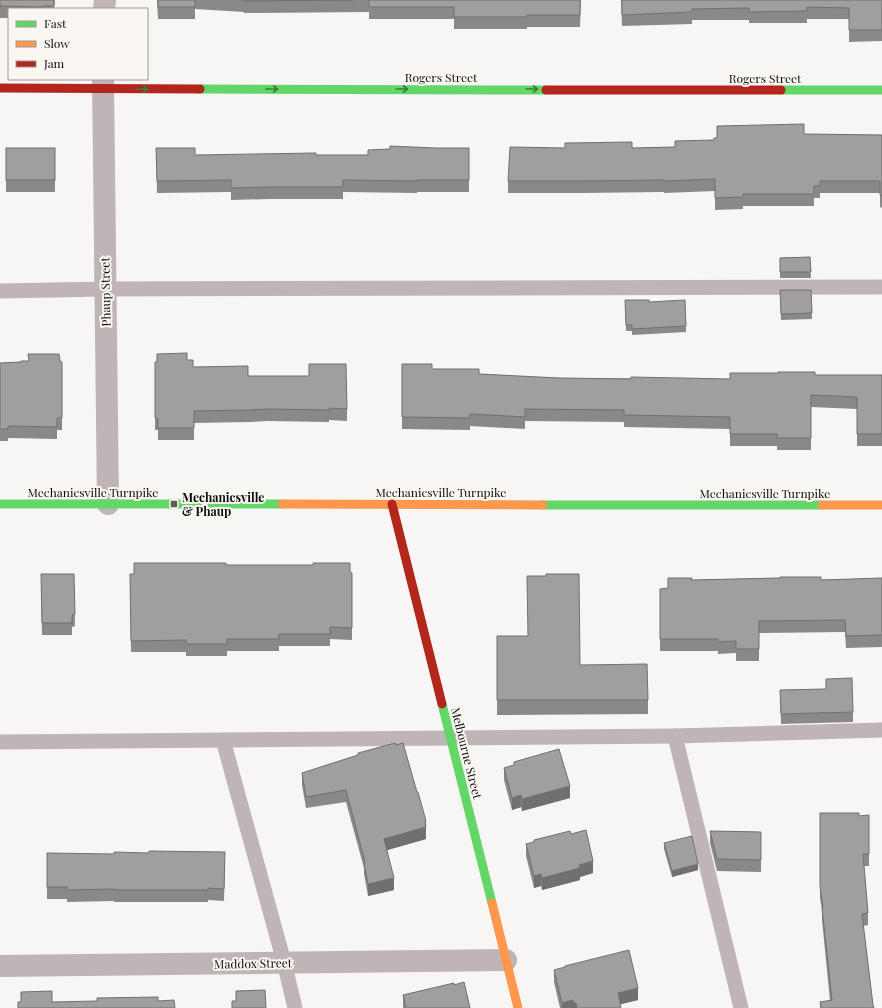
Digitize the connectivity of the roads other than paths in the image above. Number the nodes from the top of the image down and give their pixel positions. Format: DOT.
graph roads {
  1 [pos="103,84"];
  2 [pos="0,88"];
  3 [pos="882,90"];
  4 [pos="882,287"];
  5 [pos="105,289"];
  6 [pos="0,291"];
  7 [pos="0,504"];
  8 [pos="108,504"];
  9 [pos="392,504"];
  10 [pos="882,505"];
  11 [pos="882,730"];
  12 [pos="674,736"];
  13 [pos="450,738"];
  14 [pos="223,740"];
  15 [pos="0,742"];
  16 [pos="506,960"];
  17 [pos="284,962"];
  18 [pos="0,966"];
  19 [pos="295,1008"];
  20 [pos="518,1008"];
  21 [pos="740,1008"];
  1 -- 2 [label="street, Rogers Street"];
  1 -- 3 [label="street, Rogers Street, one-way"];
  1 -- 5 [label="street, Phaup Street"];
  4 -- 5 [label="lane"];
  5 -- 6 [label="lane"];
  5 -- 8 [label="street, Phaup Street"];
  7 -- 8 [label="street, Mechanicsville Turnpike"];
  8 -- 9 [label="street, Mechanicsville Turnpike"];
  9 -- 10 [label="street, Mechanicsville Turnpike"];
  9 -- 13 [label="street, Melbourne Street"];
  11 -- 12 [label="lane"];
  12 -- 13 [label="lane"];
  12 -- 21 [label="lane"];
  13 -- 14 [label="lane"];
  13 -- 16 [label="street, Melbourne Street"];
  14 -- 15 [label="lane"];
  14 -- 17 [label="lane"];
  16 -- 17 [label="street, Maddox Street"];
  16 -- 20 [label="street, Melbourne Street"];
  17 -- 18 [label="street, Maddox Street"];
  17 -- 19 [label="lane"];
}
